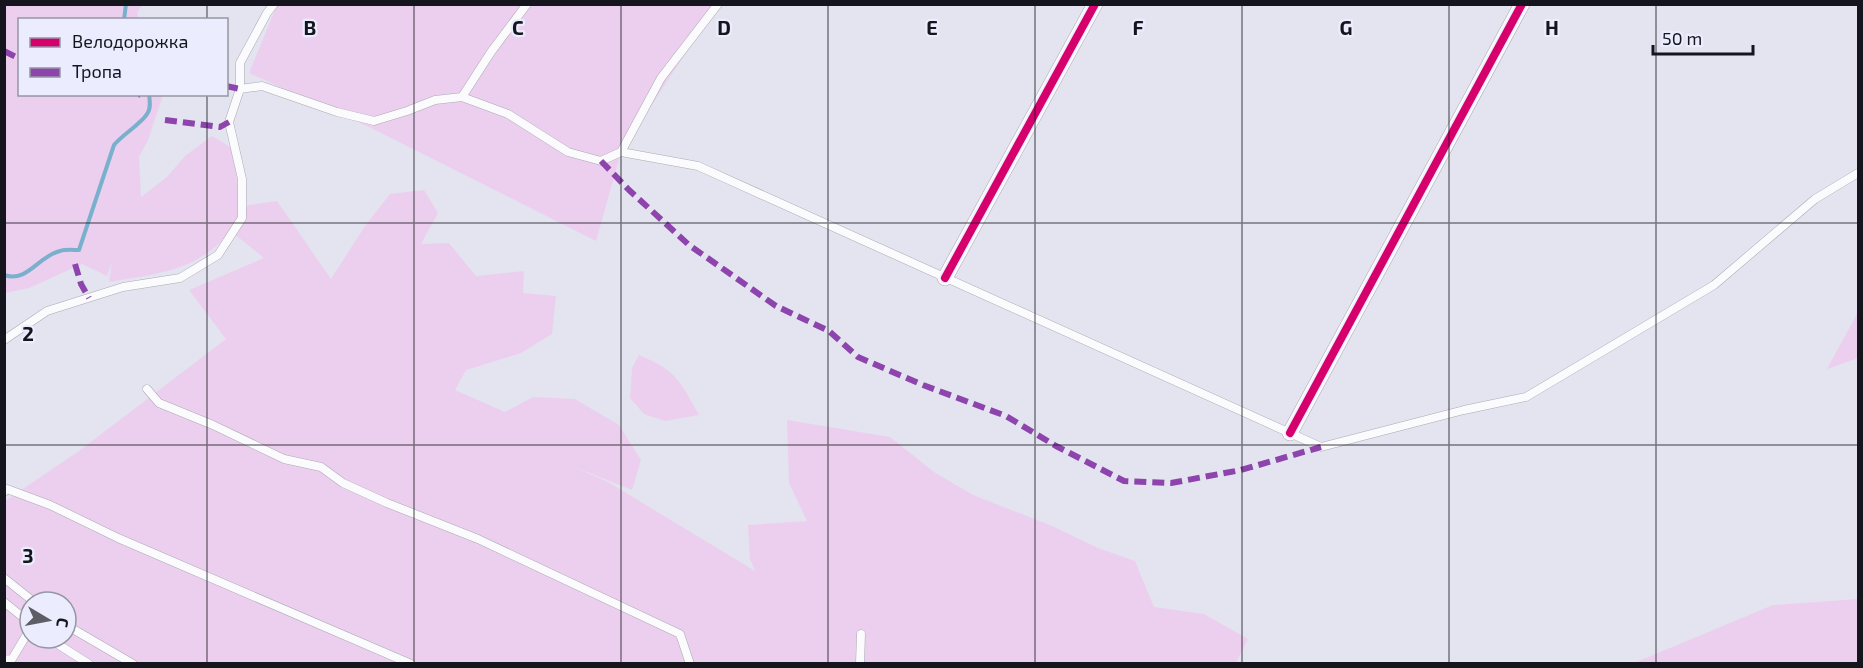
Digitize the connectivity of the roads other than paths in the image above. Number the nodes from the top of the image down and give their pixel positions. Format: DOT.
graph roads {
  1 [pos="274,4"];
  2 [pos="527,4"];
  3 [pos="718,4"];
  4 [pos="1095,4"];
  5 [pos="1522,4"];
  6 [pos="240,89"];
  7 [pos="462,97"];
  8 [pos="621,152"];
  9 [pos="1858,173"];
  10 [pos="945,278"];
  11 [pos="4,340"];
  12 [pos="147,389"];
  13 [pos="1290,433"];
  14 [pos="4,492"];
  15 [pos="4,579"];
  16 [pos="18,590"];
  17 [pos="4,602"];
  18 [pos="18,613"];
  19 [pos="78,631"];
  20 [pos="861,634"];
  21 [pos="18,649"];
  22 [pos="68,650"];
  23 [pos="4,661"];
  24 [pos="89,663"];
  25 [pos="133,663"];
  26 [pos="411,663"];
  27 [pos="690,663"];
  28 [pos="860,663"];
  1 -- 6 [label="lane"];
  2 -- 7 [label="lane"];
  3 -- 8 [label="lane"];
  4 -- 10 [label="street"];
  5 -- 13 [label="street"];
  6 -- 7 [label="lane"];
  6 -- 11 [label="lane"];
  7 -- 8 [label="lane"];
  8 -- 10 [label="lane"];
  9 -- 13 [label="lane"];
  10 -- 13 [label="lane"];
  12 -- 27 [label="lane"];
  14 -- 26 [label="lane"];
  15 -- 16 [label="lane"];
  17 -- 18 [label="lane"];
  19 -- 25 [label="lane"];
  20 -- 28 [label="lane"];
  21 -- 23 [label="lane"];
  22 -- 24 [label="lane"];
}
